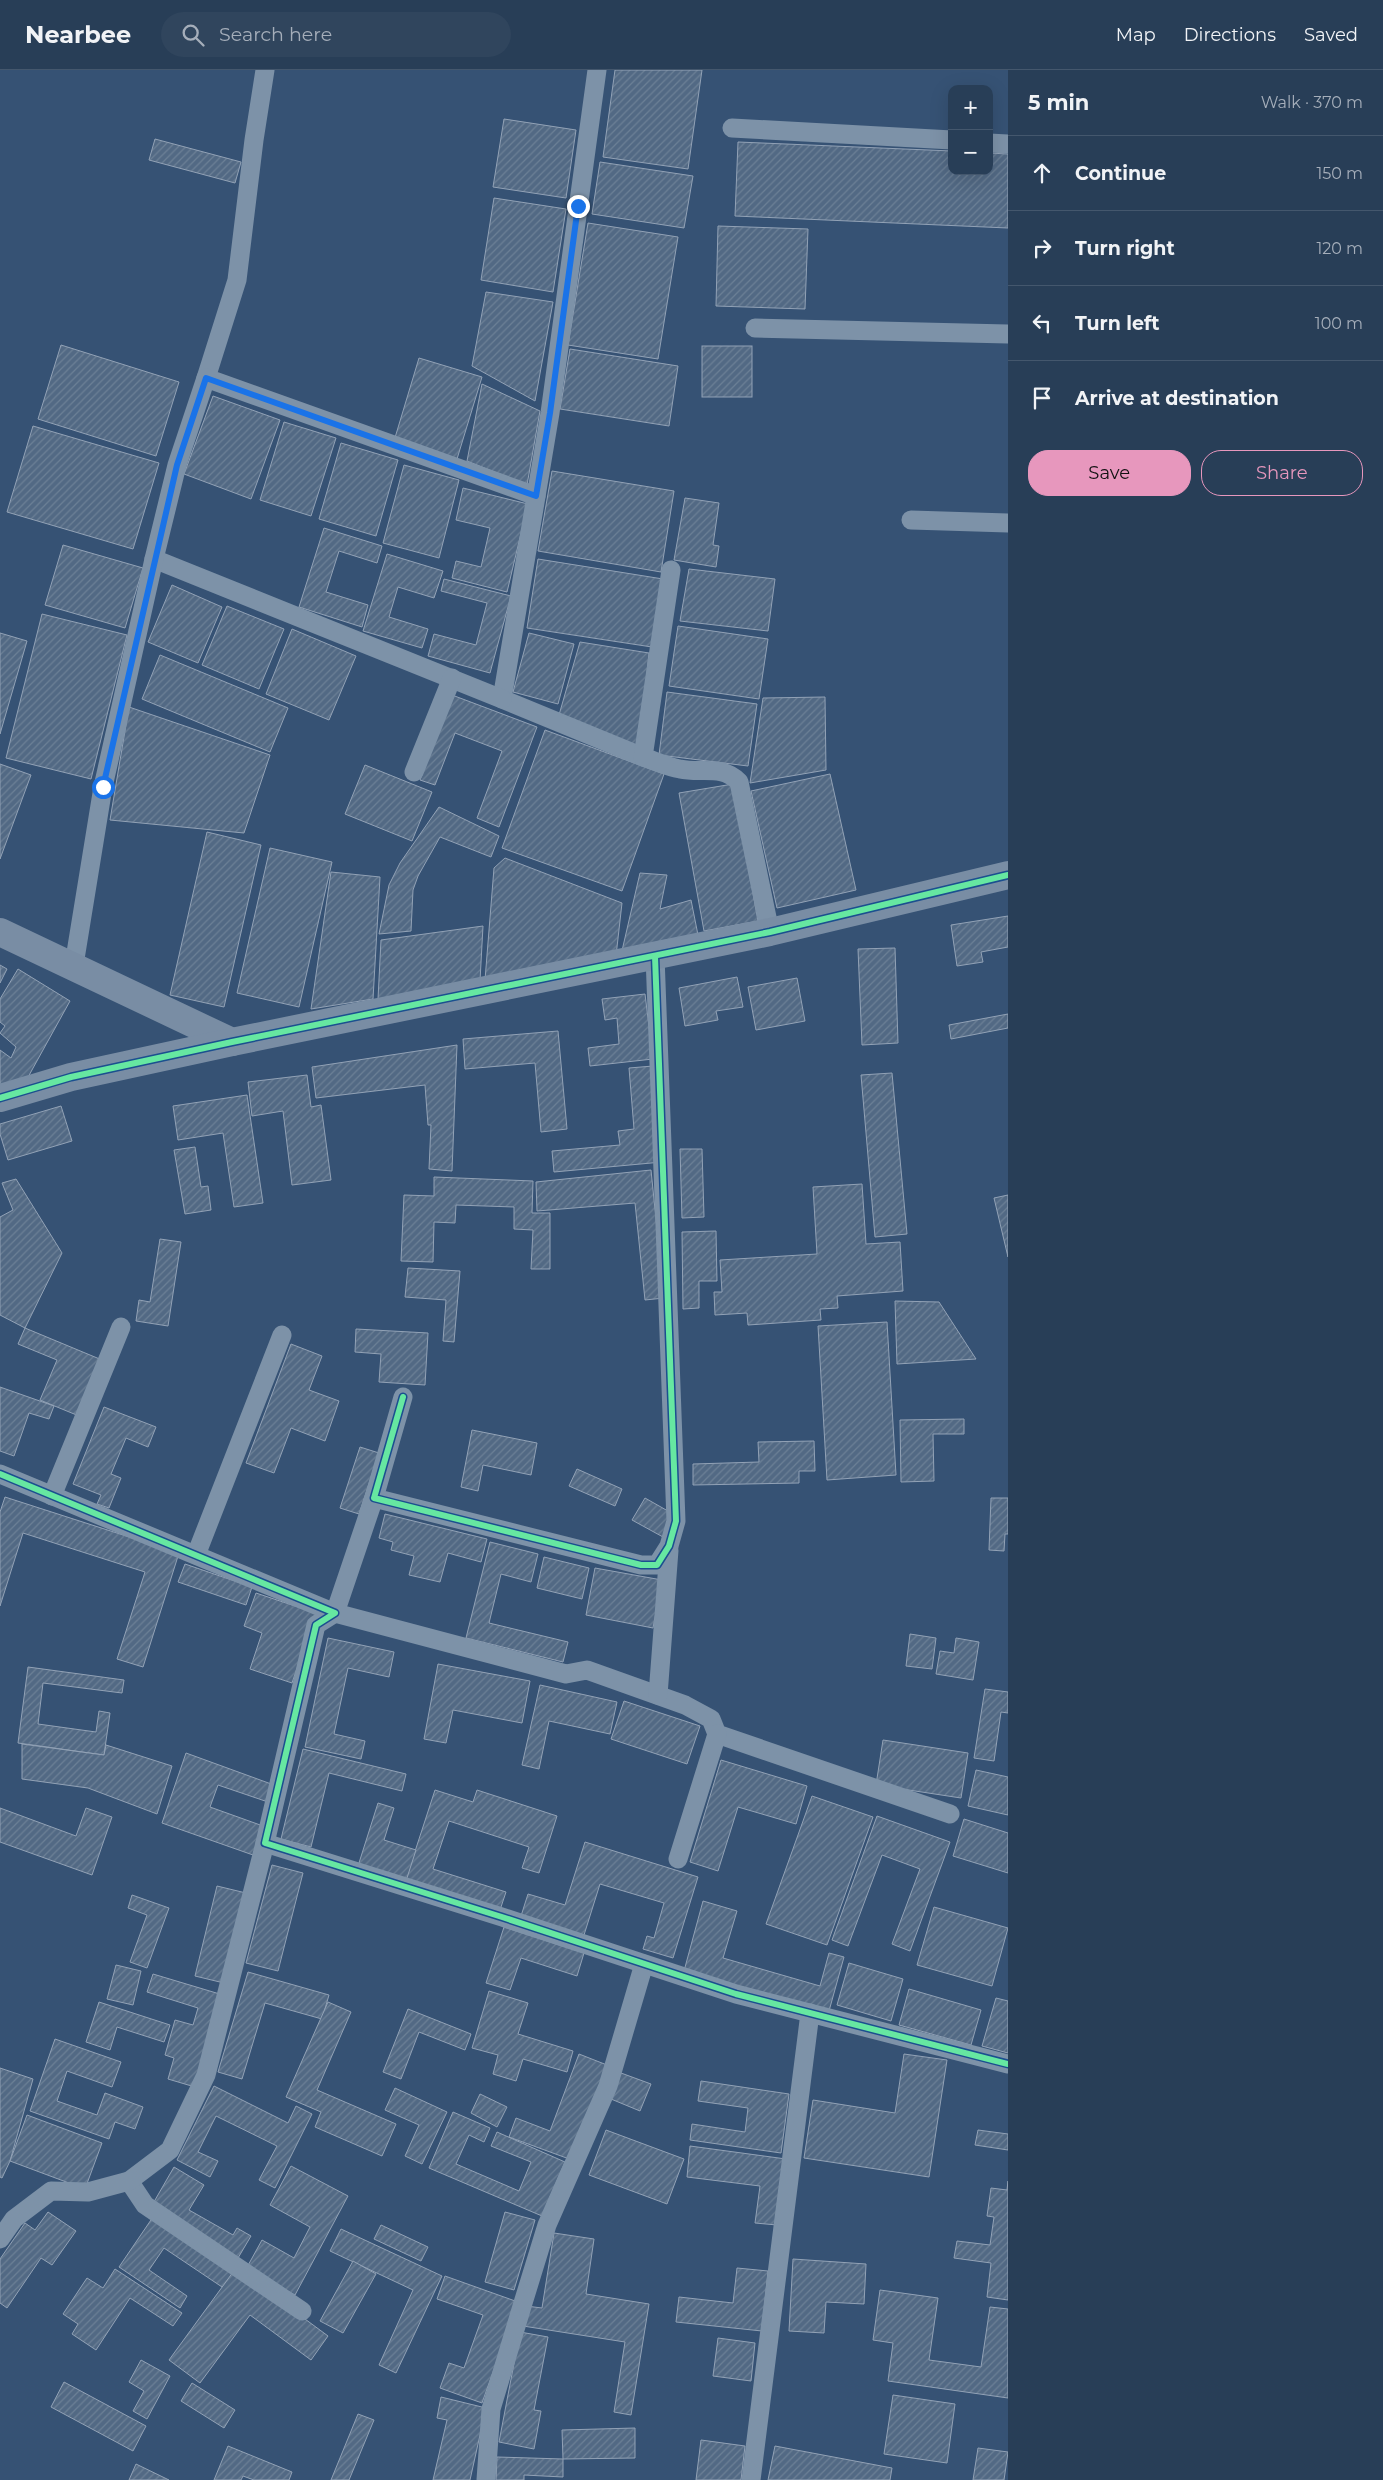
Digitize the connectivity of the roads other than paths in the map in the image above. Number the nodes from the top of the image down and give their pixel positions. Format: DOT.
graph roads {
  1 [pos="265,70"];
  2 [pos="598,70"];
  3 [pos="732,128"];
  4 [pos="948,140"];
  5 [pos="993,142"];
  6 [pos="1008,144"];
  7 [pos="755,328"];
  8 [pos="1008,334"];
  9 [pos="206,378"];
  10 [pos="536,496"];
  11 [pos="911,520"];
  12 [pos="1008,523"];
  13 [pos="154,559"];
  14 [pos="671,570"];
  15 [pos="452,678"];
  16 [pos="502,698"];
  17 [pos="643,757"];
  18 [pos="414,772"];
  19 [pos="1008,875"];
  20 [pos="0,932"];
  21 [pos="770,932"];
  22 [pos="655,956"];
  23 [pos="74,965"];
  24 [pos="232,1042"];
  25 [pos="0,1098"];
  26 [pos="121,1327"];
  27 [pos="282,1335"];
  28 [pos="403,1397"];
  29 [pos="0,1474"];
  30 [pos="52,1496"];
  31 [pos="374,1498"];
  32 [pos="669,1546"];
  33 [pos="196,1555"];
  34 [pos="335,1614"];
  35 [pos="658,1695"];
  36 [pos="717,1734"];
  37 [pos="950,1814"];
  38 [pos="265,1843"];
  39 [pos="678,1859"];
  40 [pos="644,1964"];
  41 [pos="810,2013"];
  42 [pos="1008,2064"];
  43 [pos="129,2180"];
  44 [pos="0,2239"];
  45 [pos="302,2311"];
  46 [pos="486,2480"];
  47 [pos="752,2480"];
  1 -- 9 [label="street"];
  2 -- 10 [label="street"];
  3 -- 4 [label="street"];
  5 -- 6 [label="street"];
  7 -- 8 [label="street"];
  9 -- 10 [label="street"];
  9 -- 13 [label="street"];
  10 -- 16 [label="street"];
  11 -- 12 [label="street"];
  13 -- 15 [label="street"];
  13 -- 23 [label="street"];
  14 -- 17 [label="street"];
  15 -- 16 [label="street"];
  15 -- 18 [label="street"];
  16 -- 17 [label="street"];
  17 -- 21 [label="street"];
  19 -- 21 [label="street"];
  20 -- 23 [label="street"];
  21 -- 22 [label="street"];
  22 -- 24 [label="street"];
  22 -- 32 [label="street"];
  23 -- 24 [label="street"];
  24 -- 25 [label="street"];
  26 -- 30 [label="street"];
  27 -- 33 [label="street"];
  28 -- 31 [label="street"];
  29 -- 30 [label="street"];
  30 -- 33 [label="street"];
  31 -- 32 [label="street"];
  31 -- 34 [label="street"];
  32 -- 35 [label="street"];
  33 -- 34 [label="street"];
  34 -- 35 [label="street"];
  34 -- 38 [label="street"];
  35 -- 36 [label="street"];
  36 -- 37 [label="street"];
  36 -- 39 [label="street"];
  38 -- 40 [label="street"];
  38 -- 43 [label="street"];
  40 -- 41 [label="street"];
  40 -- 46 [label="street"];
  41 -- 42 [label="street"];
  41 -- 47 [label="street"];
  43 -- 44 [label="street"];
  43 -- 45 [label="street"];
}
